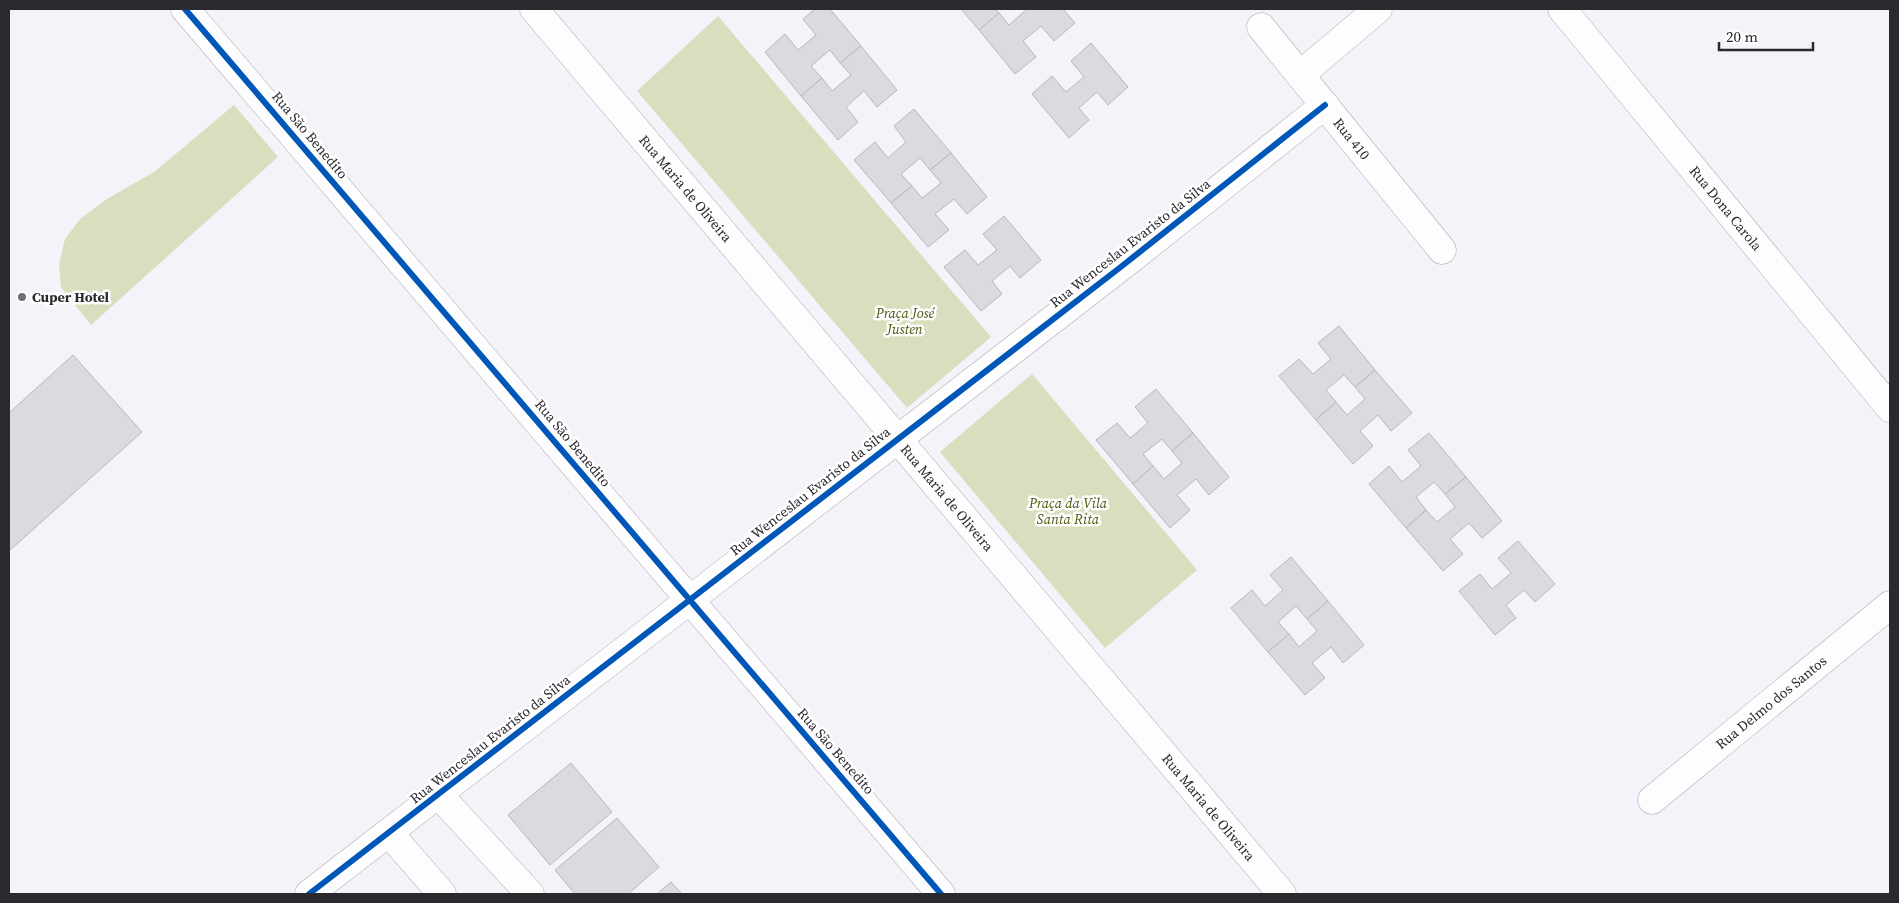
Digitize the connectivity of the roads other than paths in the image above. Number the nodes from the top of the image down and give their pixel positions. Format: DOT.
graph roads {
  1 [pos="185,9"];
  2 [pos="534,9"];
  3 [pos="1378,9"];
  4 [pos="1562,9"];
  5 [pos="1261,27"];
  6 [pos="1300,75"];
  7 [pos="1325,105"];
  8 [pos="1442,250"];
  9 [pos="1890,408"];
  10 [pos="898,439"];
  11 [pos="690,600"];
  12 [pos="1890,606"];
  13 [pos="438,794"];
  14 [pos="1652,800"];
  15 [pos="389,832"];
  16 [pos="309,894"];
  17 [pos="442,894"];
  18 [pos="530,894"];
  19 [pos="941,894"];
  20 [pos="1282,894"];
  1 -- 11 [label="street, Rua São Benedito"];
  2 -- 10 [label="street, Rua Maria de Oliveira"];
  3 -- 6 [label="street"];
  4 -- 9 [label="street, Rua Dona Carola"];
  5 -- 6 [label="street, Rua 410"];
  6 -- 7 [label="street, Rua 410"];
  7 -- 8 [label="street, Rua 410"];
  7 -- 10 [label="street, Rua Wenceslau Evaristo da Silva"];
  10 -- 11 [label="street, Rua Wenceslau Evaristo da Silva"];
  10 -- 20 [label="street, Rua Maria de Oliveira"];
  11 -- 13 [label="street, Rua Wenceslau Evaristo da Silva"];
  11 -- 19 [label="street, Rua São Benedito"];
  12 -- 14 [label="street, Rua Delmo dos Santos"];
  13 -- 15 [label="street, Rua Wenceslau Evaristo da Silva"];
  13 -- 18 [label="street"];
  15 -- 16 [label="street, Rua Wenceslau Evaristo da Silva"];
  15 -- 17 [label="street"];
}
